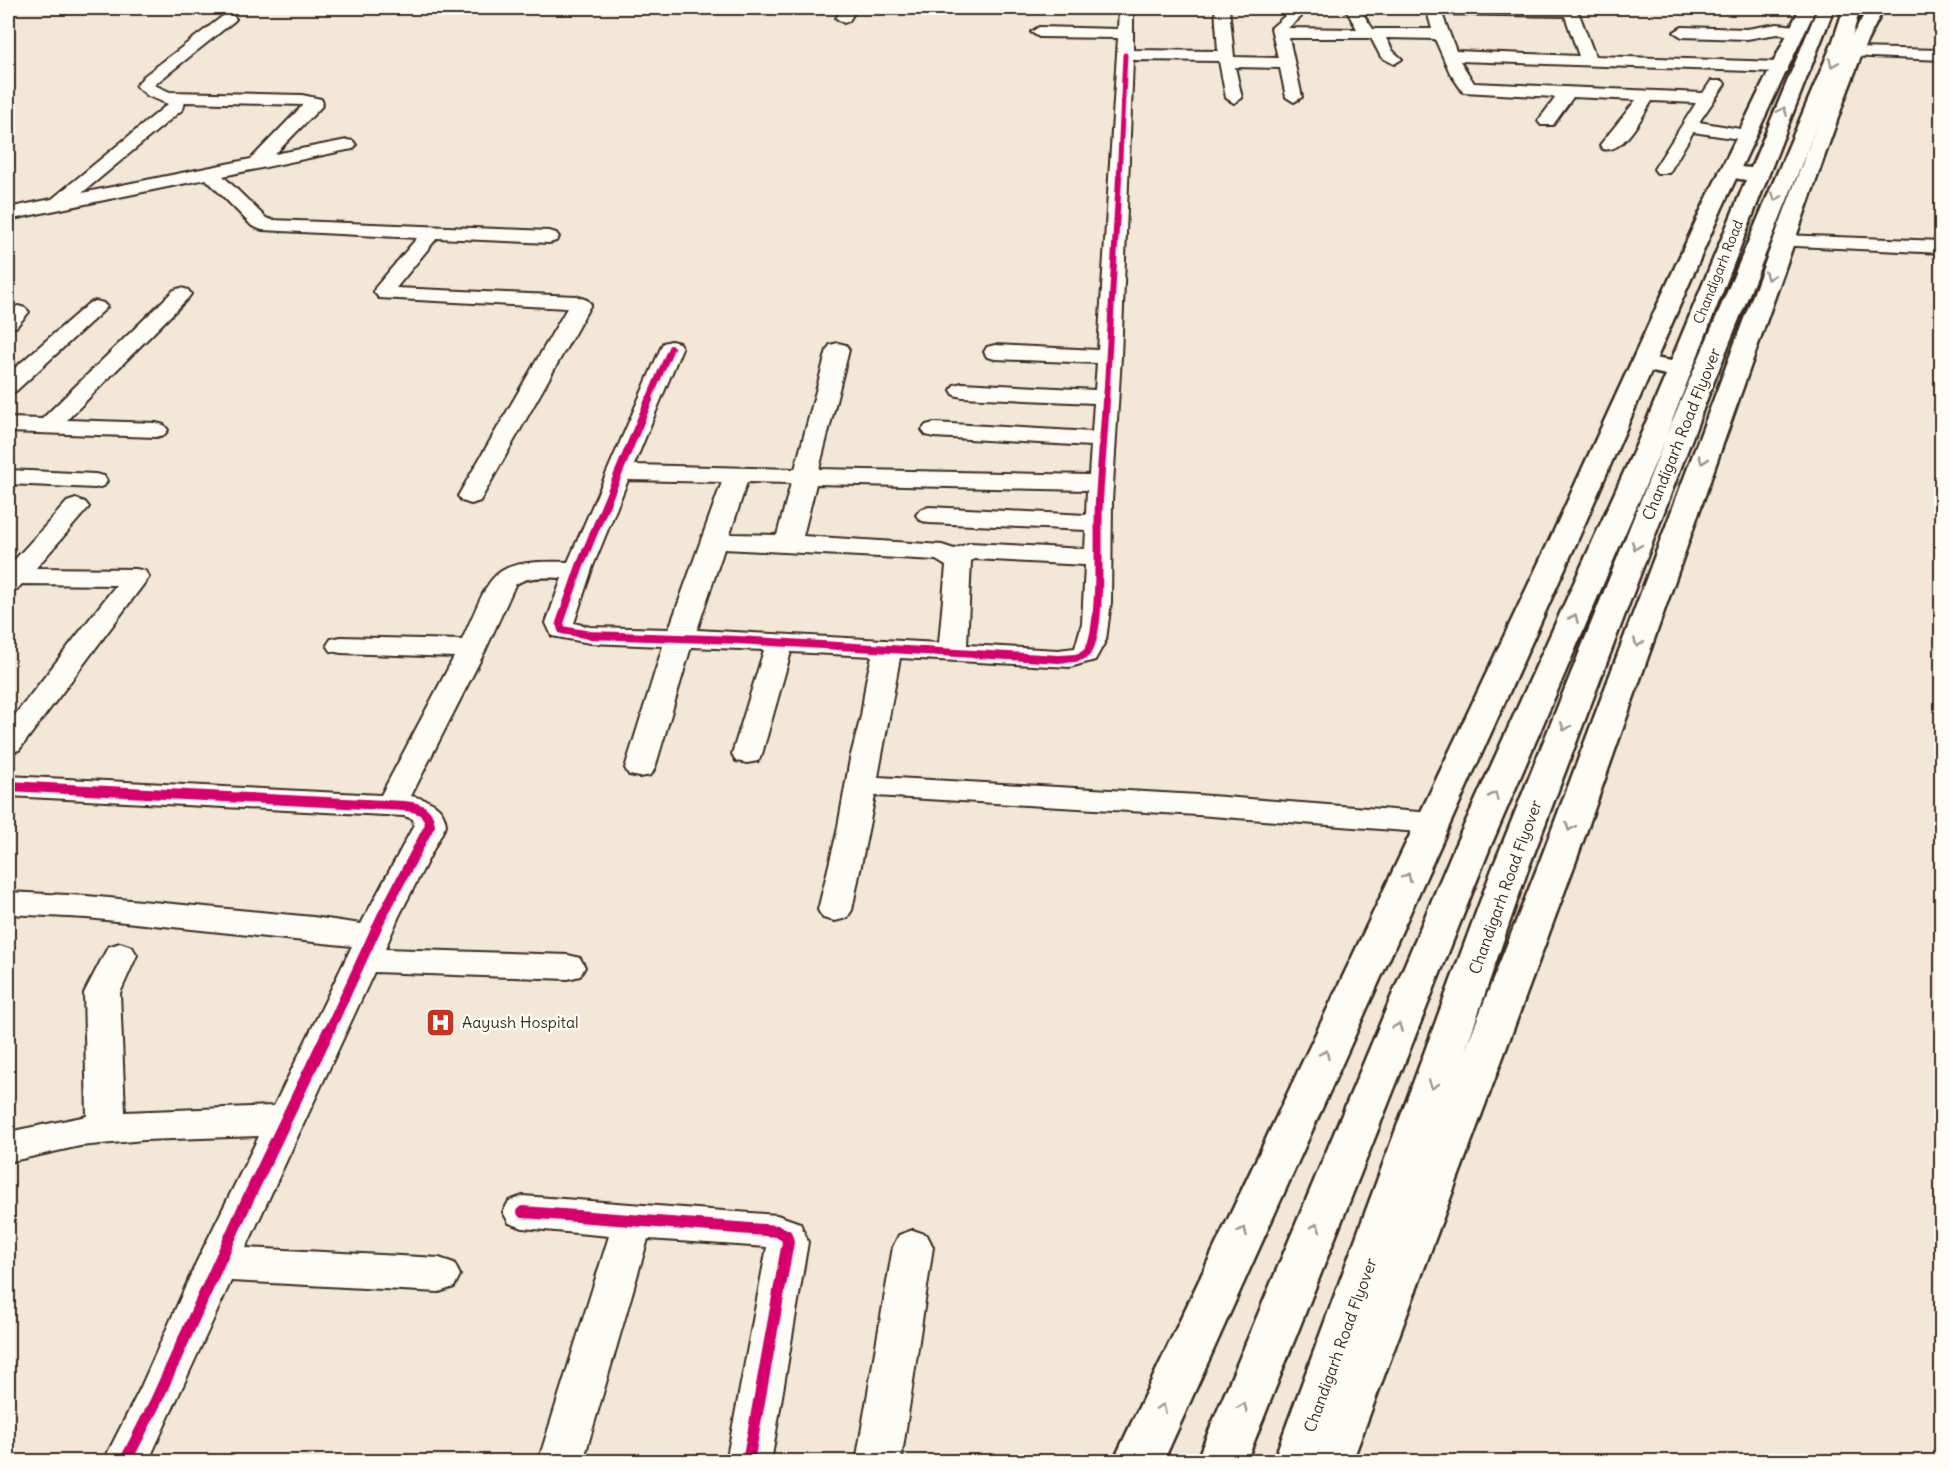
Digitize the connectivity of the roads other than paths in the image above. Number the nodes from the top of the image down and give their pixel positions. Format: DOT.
graph roads {
  1 [pos="1126,8"];
  2 [pos="1222,8"];
  3 [pos="1293,8"];
  4 [pos="1352,8"];
  5 [pos="1434,8"];
  6 [pos="1826,8"];
  7 [pos="1852,8"];
  8 [pos="1876,8"];
  9 [pos="1507,9"];
  10 [pos="1483,10"];
  11 [pos="228,20"];
  12 [pos="1802,20"];
  13 [pos="1489,25"];
  14 [pos="1039,32"];
  15 [pos="1682,32"];
  16 [pos="1069,33"];
  17 [pos="1280,33"];
  18 [pos="1127,34"];
  19 [pos="1372,34"];
  20 [pos="1439,34"];
  21 [pos="1495,40"];
  22 [pos="1666,44"];
  23 [pos="1069,50"];
  24 [pos="1853,52"];
  25 [pos="1125,55"];
  26 [pos="1941,55"];
  27 [pos="1451,56"];
  28 [pos="1501,57"];
  29 [pos="1226,59"];
  30 [pos="1394,59"];
  31 [pos="1588,59"];
  32 [pos="1679,62"];
  33 [pos="1287,63"];
  34 [pos="1730,64"];
  35 [pos="1779,67"];
  36 [pos="1503,91"];
  37 [pos="1567,94"];
  38 [pos="1647,96"];
  39 [pos="169,97"];
  40 [pos="1234,98"];
  41 [pos="1294,98"];
  42 [pos="1708,98"];
  43 [pos="1689,126"];
  44 [pos="1746,135"];
  45 [pos="1806,142"];
  46 [pos="347,145"];
  47 [pos="1609,145"];
  48 [pos="256,164"];
  49 [pos="1663,169"];
  50 [pos="1749,171"];
  51 [pos="210,173"];
  52 [pos="57,204"];
  53 [pos="8,214"];
  54 [pos="431,232"];
  55 [pos="549,237"];
  56 [pos="1782,241"];
  57 [pos="1941,247"];
  58 [pos="181,294"];
  59 [pos="96,307"];
  60 [pos="1733,326"];
  61 [pos="670,348"];
  62 [pos="838,350"];
  63 [pos="995,352"];
  64 [pos="1110,357"];
  65 [pos="1643,363"];
  66 [pos="1676,378"];
  67 [pos="8,386"];
  68 [pos="962,390"];
  69 [pos="1107,397"];
  70 [pos="8,425"];
  71 [pos="48,426"];
  72 [pos="156,430"];
  73 [pos="934,430"];
  74 [pos="1105,440"];
  75 [pos="619,472"];
  76 [pos="737,475"];
  77 [pos="8,477"];
  78 [pos="806,477"];
  79 [pos="95,481"];
  80 [pos="1101,483"];
  81 [pos="471,496"];
  82 [pos="76,507"];
  83 [pos="929,515"];
  84 [pos="1099,523"];
  85 [pos="715,542"];
  86 [pos="788,543"];
  87 [pos="1098,558"];
  88 [pos="953,560"];
  89 [pos="579,570"];
  90 [pos="11,579"];
  91 [pos="681,639"];
  92 [pos="780,642"];
  93 [pos="341,645"];
  94 [pos="472,649"];
  95 [pos="888,650"];
  96 [pos="952,652"];
  97 [pos="8,744"];
  98 [pos="747,754"];
  99 [pos="640,768"];
  100 [pos="862,785"];
  101 [pos="8,786"];
  102 [pos="391,804"];
  103 [pos="1432,823"];
  104 [pos="8,903"];
  105 [pos="835,910"];
  106 [pos="369,949"];
  107 [pos="120,955"];
  108 [pos="568,967"];
  109 [pos="288,1120"];
  110 [pos="107,1129"];
  111 [pos="8,1147"];
  112 [pos="523,1212"];
  113 [pos="633,1222"];
  114 [pos="913,1247"];
  115 [pos="218,1263"];
  116 [pos="439,1275"];
  117 [pos="125,1461"];
  118 [pos="560,1461"];
  119 [pos="748,1461"];
  120 [pos="878,1461"];
  121 [pos="1138,1461"];
  122 [pos="1221,1461"];
  123 [pos="1299,1461"];
  124 [pos="1327,1461"];
  1 -- 18 [label="street"];
  2 -- 29 [label="street"];
  3 -- 17 [label="street"];
  4 -- 19 [label="street"];
  5 -- 10 [label="street"];
  5 -- 20 [label="street"];
  50 -- 6 [label="main road, one-way"];
  7 -- 45 [label="main road, one-way"];
  8 -- 24 [label="main road"];
  9 -- 10 [label="street"];
  9 -- 31 [label="street"];
  10 -- 13 [label="street"];
  11 -- 39 [label="street"];
  12 -- 15 [label="street"];
  12 -- 35 [label="main road"];
  14 -- 16 [label="street"];
  16 -- 18 [label="street"];
  16 -- 23 [label="street"];
  17 -- 19 [label="street"];
  17 -- 33 [label="street"];
  18 -- 25 [label="street"];
  19 -- 20 [label="street"];
  19 -- 30 [label="street"];
  20 -- 27 [label="street"];
  21 -- 28 [label="street"];
  22 -- 32 [label="street"];
  24 -- 26 [label="street"];
  24 -- 45 [label="main road"];
  25 -- 29 [label="street"];
  25 -- 64 [label="street"];
  27 -- 28 [label="street"];
  27 -- 36 [label="street"];
  28 -- 31 [label="street"];
  29 -- 33 [label="street"];
  29 -- 40 [label="street"];
  31 -- 32 [label="street"];
  32 -- 34 [label="street"];
  33 -- 41 [label="street"];
  34 -- 35 [label="street"];
  34 -- 42 [label="street"];
  35 -- 44 [label="main road"];
  36 -- 37 [label="street"];
  36 -- 37 [label="street"];
  37 -- 38 [label="street"];
  38 -- 42 [label="street"];
  38 -- 47 [label="street"];
  39 -- 48 [label="street"];
  39 -- 52 [label="street"];
  42 -- 43 [label="street"];
  43 -- 44 [label="street"];
  43 -- 49 [label="street"];
  44 -- 50 [label="main road"];
  45 -- 56 [label="main road"];
  45 -- 60 [label="main road, one-way"];
  46 -- 48 [label="street"];
  48 -- 51 [label="street"];
  50 -- 65 [label="main road"];
  50 -- 66 [label="main road, Chandigarh Road"];
  51 -- 52 [label="street"];
  51 -- 54 [label="street"];
  52 -- 53 [label="street"];
  54 -- 55 [label="street"];
  54 -- 81 [label="street"];
  56 -- 57 [label="street"];
  56 -- 60 [label="main road, one-way"];
  58 -- 71 [label="street"];
  59 -- 67 [label="street"];
  60 -- 123 [label="main road, Chandigarh Road Flyover, one-way"];
  60 -- 124 [label="main road, one-way"];
  61 -- 75 [label="street"];
  62 -- 78 [label="street"];
  63 -- 64 [label="street"];
  64 -- 69 [label="street"];
  65 -- 66 [label="main road"];
  65 -- 103 [label="main road"];
  122 -- 66 [label="main road, Chandigarh Road Flyover, one-way"];
  68 -- 69 [label="street"];
  69 -- 74 [label="street"];
  70 -- 71 [label="street"];
  71 -- 72 [label="street"];
  73 -- 74 [label="street"];
  74 -- 80 [label="street"];
  75 -- 76 [label="street"];
  75 -- 89 [label="street"];
  76 -- 78 [label="street"];
  76 -- 85 [label="street"];
  77 -- 79 [label="street"];
  78 -- 80 [label="street"];
  78 -- 86 [label="street"];
  80 -- 84 [label="street"];
  82 -- 90 [label="street"];
  83 -- 84 [label="street"];
  84 -- 87 [label="street"];
  85 -- 86 [label="street"];
  85 -- 91 [label="street"];
  86 -- 88 [label="street"];
  87 -- 88 [label="street"];
  87 -- 96 [label="street"];
  88 -- 96 [label="street"];
  89 -- 91 [label="street"];
  89 -- 94 [label="street"];
  90 -- 97 [label="street"];
  91 -- 92 [label="street"];
  91 -- 99 [label="street"];
  92 -- 95 [label="street"];
  92 -- 98 [label="street"];
  93 -- 94 [label="street"];
  94 -- 102 [label="street"];
  95 -- 96 [label="street"];
  95 -- 100 [label="street"];
  100 -- 103 [label="street"];
  100 -- 105 [label="street"];
  101 -- 102 [label="street"];
  102 -- 106 [label="street"];
  121 -- 103 [label="main road, one-way"];
  104 -- 106 [label="street"];
  106 -- 108 [label="street"];
  106 -- 109 [label="street"];
  107 -- 110 [label="street"];
  109 -- 110 [label="street"];
  109 -- 115 [label="street"];
  110 -- 111 [label="street"];
  112 -- 113 [label="street"];
  113 -- 118 [label="street"];
  113 -- 119 [label="street"];
  114 -- 120 [label="street"];
  115 -- 116 [label="street"];
  115 -- 117 [label="street"];
}
